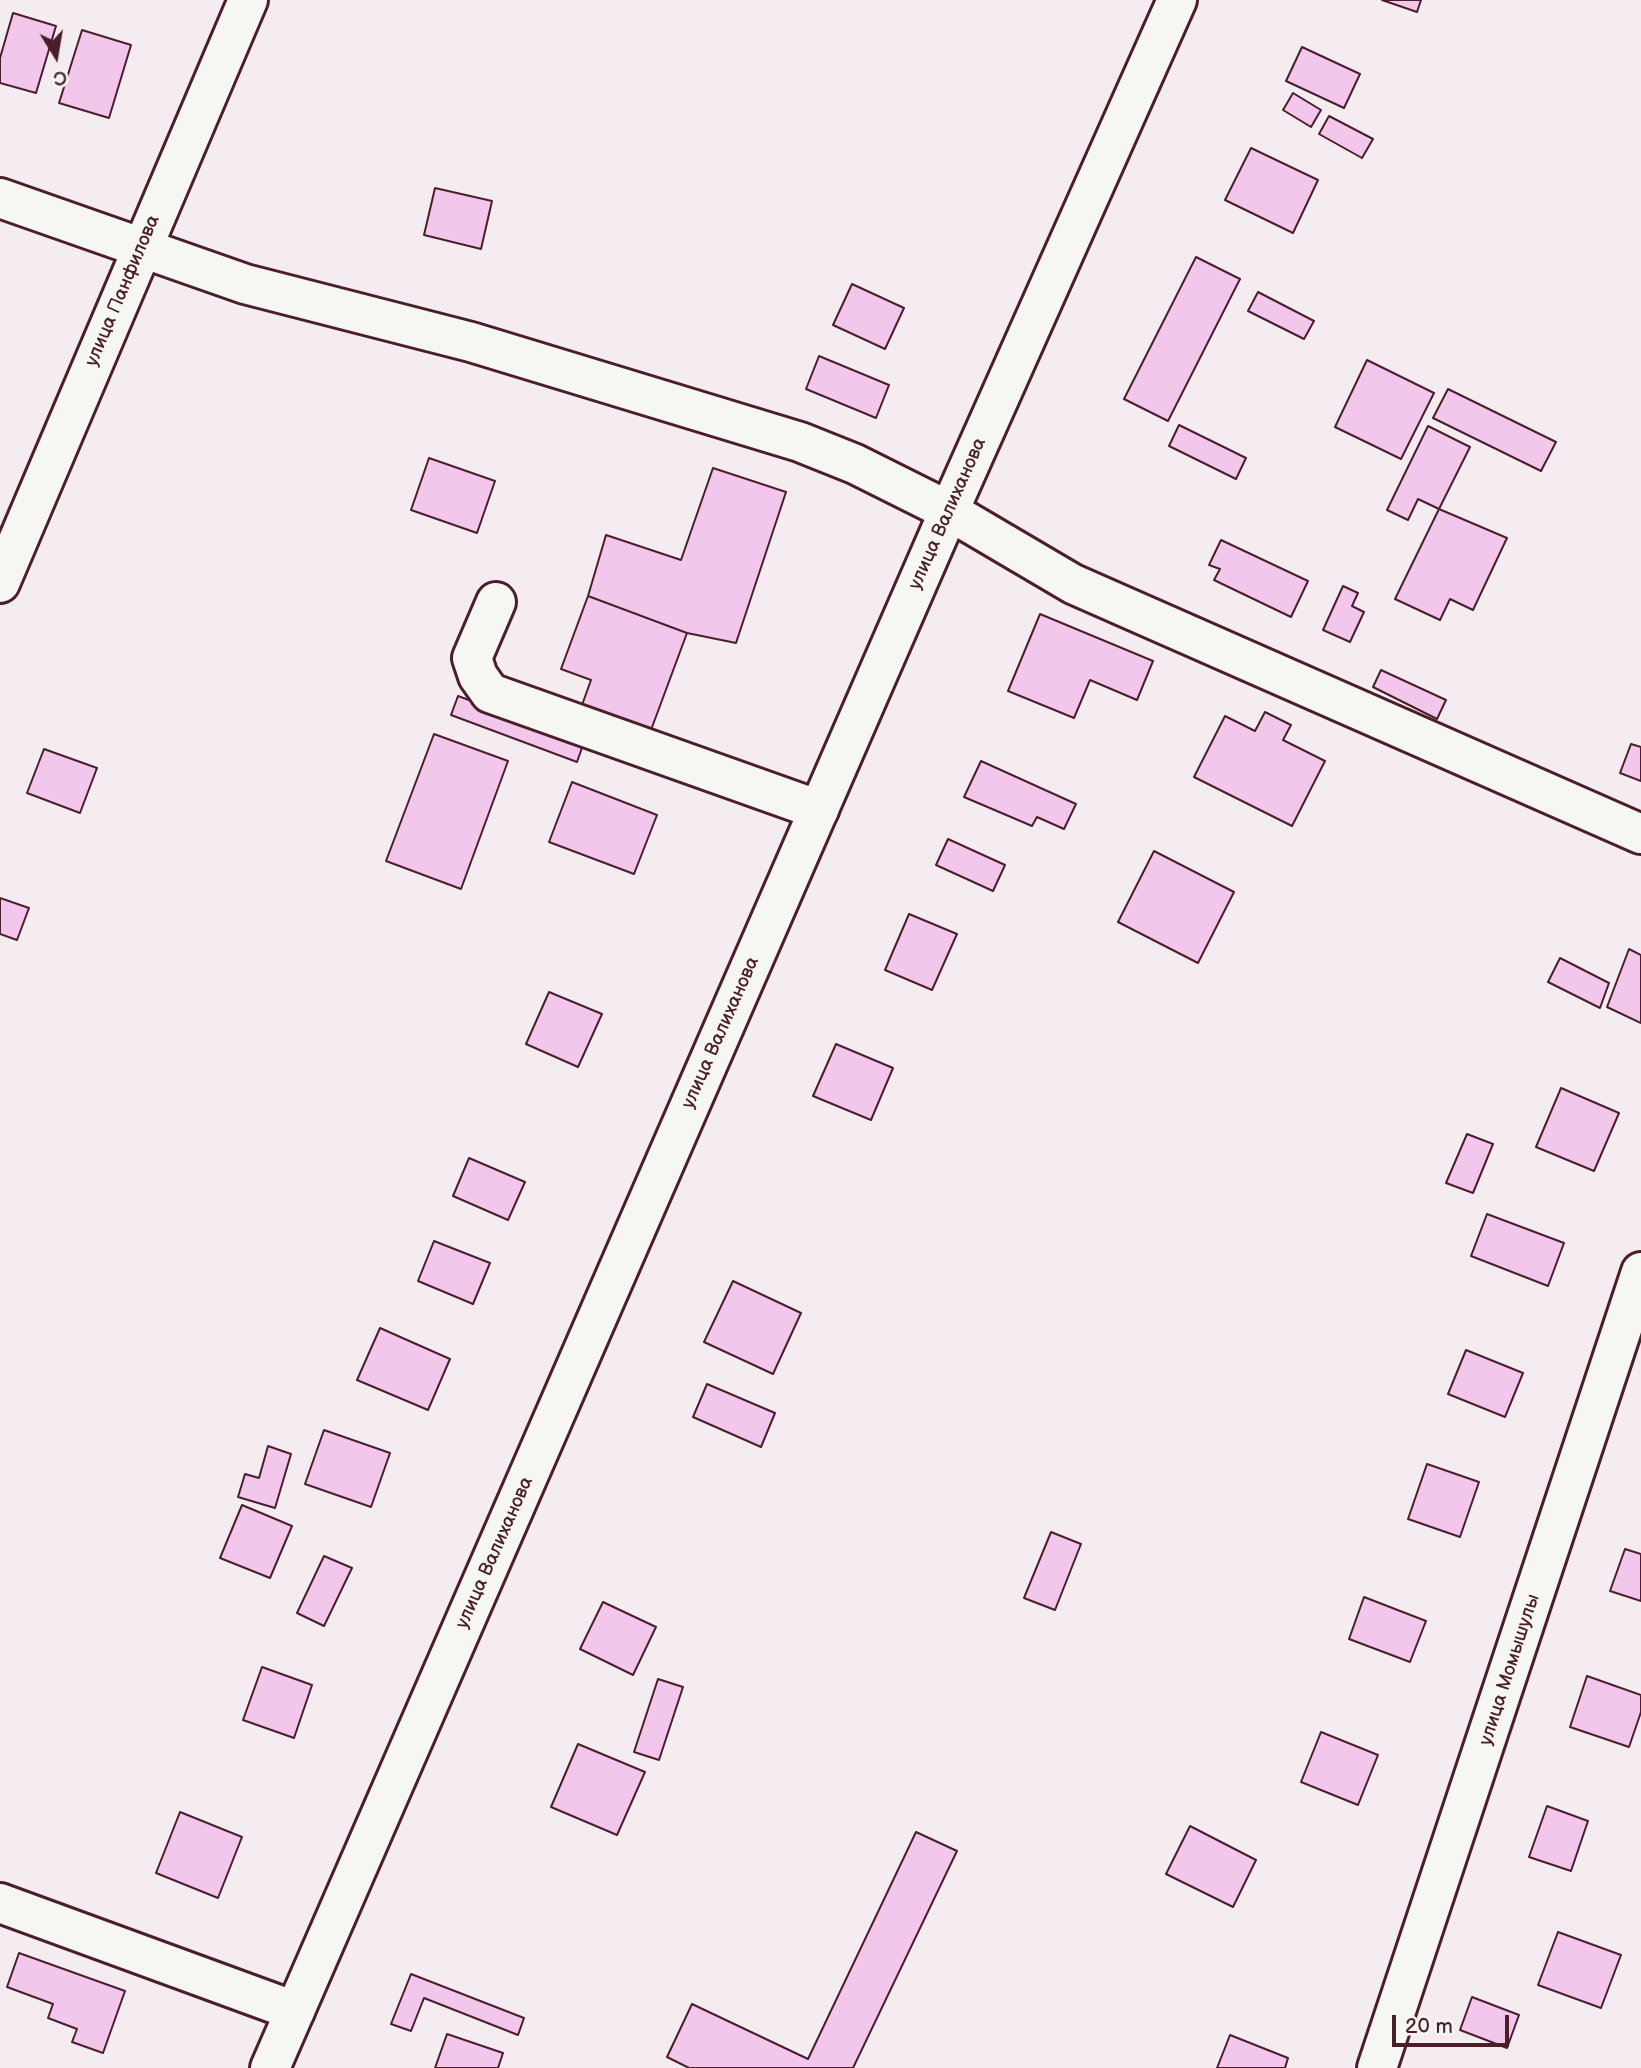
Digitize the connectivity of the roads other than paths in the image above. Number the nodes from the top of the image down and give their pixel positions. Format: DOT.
graph roads {
  1 [pos="248,0"];
  2 [pos="1177,0"];
  3 [pos="0,198"];
  4 [pos="141,247"];
  5 [pos="949,511"];
  6 [pos="0,583"];
  7 [pos="496,602"];
  8 [pos="818,810"];
  9 [pos="1641,834"];
  10 [pos="1641,1272"];
  11 [pos="0,1903"];
  12 [pos="295,2011"];
  13 [pos="270,2068"];
  14 [pos="1377,2068"];
  1 -- 4 [label="street, улица Панфилова"];
  2 -- 5 [label="street, улица Валиханова"];
  3 -- 4 [label="street"];
  4 -- 5 [label="street"];
  4 -- 6 [label="street, улица Панфилова"];
  5 -- 8 [label="street, улица Валиханова"];
  5 -- 9 [label="street"];
  7 -- 8 [label="street"];
  8 -- 12 [label="street, улица Валиханова"];
  10 -- 14 [label="street, улица Момышулы"];
  11 -- 12 [label="street"];
  12 -- 13 [label="street, улица Валиханова"];
}
